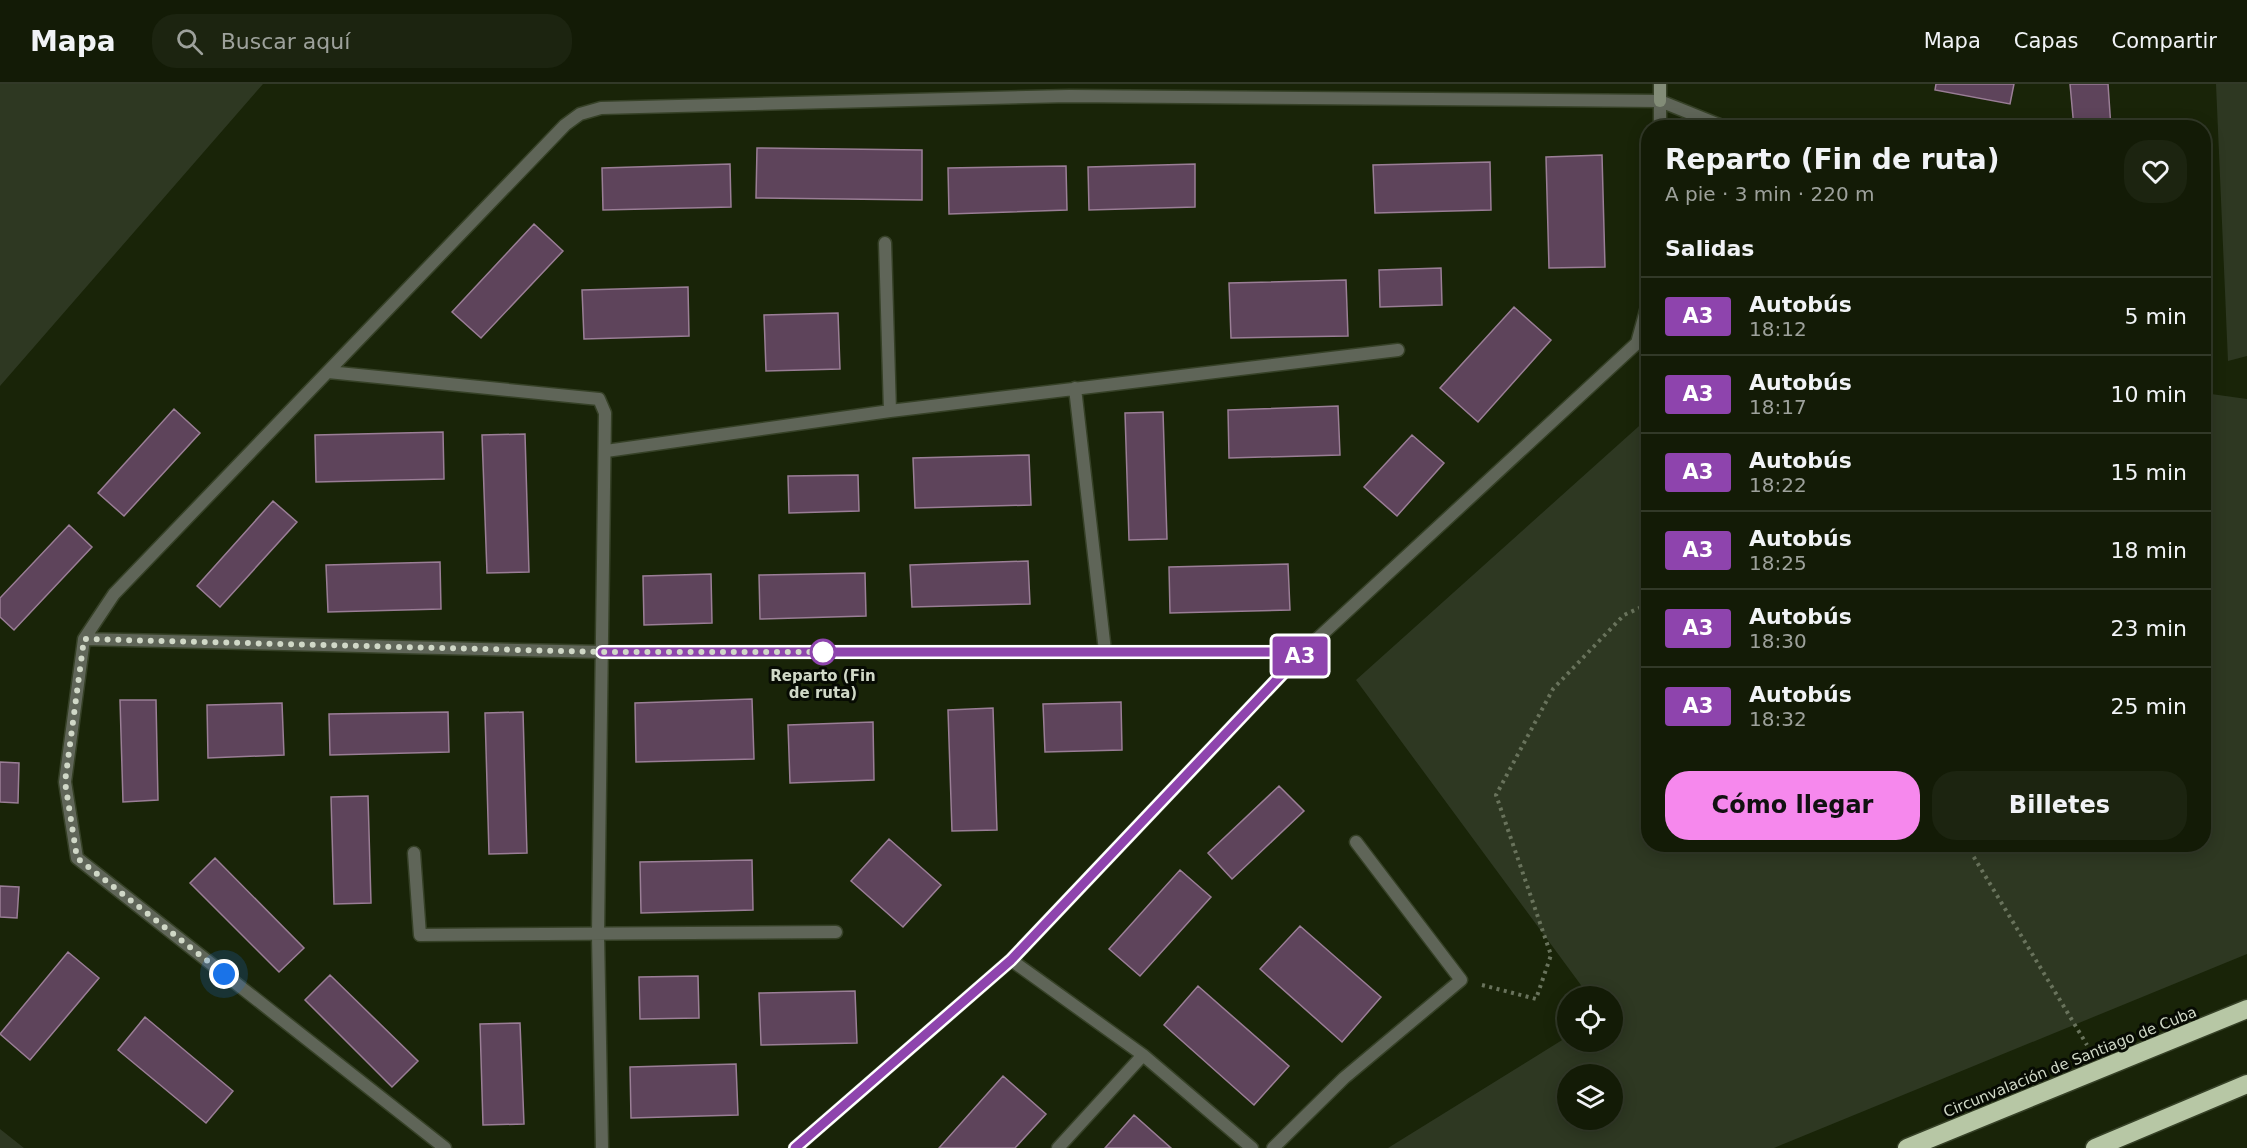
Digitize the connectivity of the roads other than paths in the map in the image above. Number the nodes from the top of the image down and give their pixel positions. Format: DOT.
graph roads {
  1 [pos="1660,84"];
  2 [pos="1660,101"];
  3 [pos="1660,120"];
  4 [pos="1707,120"];
  5 [pos="885,243"];
  6 [pos="1641,328"];
  7 [pos="1398,350"];
  8 [pos="328,372"];
  9 [pos="1075,388"];
  10 [pos="890,411"];
  11 [pos="606,451"];
  12 [pos="84,639"];
  13 [pos="1105,651"];
  14 [pos="602,652"];
  15 [pos="1303,652"];
  16 [pos="1356,843"];
  17 [pos="414,853"];
  18 [pos="836,932"];
  19 [pos="598,935"];
  20 [pos="1011,960"];
  21 [pos="2247,1009"];
  22 [pos="1143,1055"];
  23 [pos="2247,1084"];
  24 [pos="445,1148"];
  25 [pos="602,1148"];
  26 [pos="795,1148"];
  27 [pos="1058,1148"];
  28 [pos="1252,1148"];
  29 [pos="1273,1148"];
  30 [pos="1907,1148"];
  31 [pos="2095,1148"];
  1 -- 2 [label="street"];
  2 -- 3 [label="street"];
  2 -- 4 [label="street"];
  2 -- 8 [label="street"];
  5 -- 10 [label="street"];
  6 -- 15 [label="street"];
  7 -- 9 [label="street"];
  8 -- 11 [label="street"];
  8 -- 12 [label="street"];
  9 -- 10 [label="street"];
  9 -- 13 [label="street"];
  10 -- 11 [label="street"];
  11 -- 14 [label="street"];
  12 -- 14 [label="street"];
  12 -- 24 [label="street"];
  13 -- 14 [label="street"];
  13 -- 15 [label="street"];
  14 -- 19 [label="street"];
  15 -- 20 [label="street"];
  16 -- 29 [label="street"];
  17 -- 19 [label="street"];
  18 -- 19 [label="street"];
  19 -- 25 [label="street"];
  20 -- 22 [label="street"];
  20 -- 26 [label="street"];
  21 -- 30 [label="highway, Circunvalación de Santiago de Cuba"];
  22 -- 27 [label="street"];
  22 -- 28 [label="street"];
  23 -- 31 [label="highway"];
}
